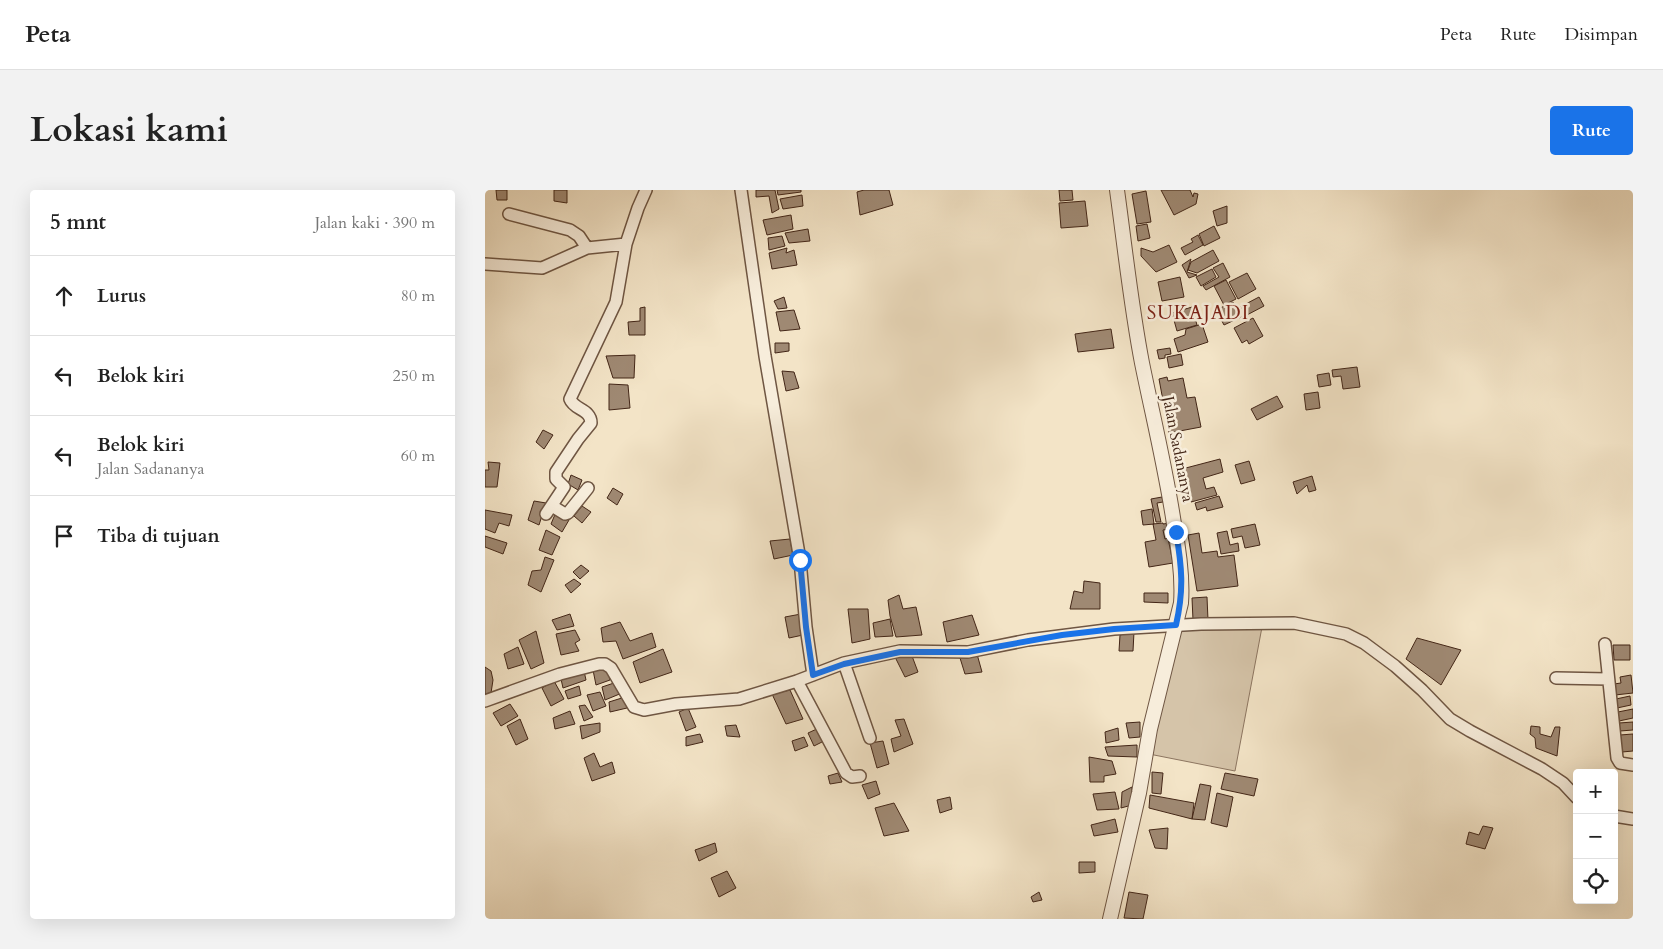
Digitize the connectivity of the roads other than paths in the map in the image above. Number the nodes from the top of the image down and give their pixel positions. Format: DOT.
graph roads {
  1 [pos="646,190"];
  2 [pos="741,190"];
  3 [pos="1117,190"];
  4 [pos="509,214"];
  5 [pos="626,244"];
  6 [pos="587,248"];
  7 [pos="485,264"];
  8 [pos="588,488"];
  9 [pos="1176,625"];
  10 [pos="1605,644"];
  11 [pos="844,664"];
  12 [pos="813,675"];
  13 [pos="1556,678"];
  14 [pos="1608,679"];
  15 [pos="797,681"];
  16 [pos="485,700"];
  17 [pos="870,738"];
  18 [pos="1633,765"];
  19 [pos="860,776"];
  20 [pos="1573,794"];
  21 [pos="1618,817"];
  22 [pos="1633,819"];
  23 [pos="1110,919"];
  1 -- 5 [label="street"];
  2 -- 12 [label="street"];
  3 -- 9 [label="street, Jalan Sadananya"];
  4 -- 6 [label="street"];
  5 -- 6 [label="street"];
  5 -- 8 [label="street"];
  6 -- 7 [label="street"];
  9 -- 11 [label="street"];
  9 -- 20 [label="street"];
  9 -- 23 [label="street, Jalan Sadananya"];
  10 -- 14 [label="street"];
  11 -- 12 [label="street"];
  11 -- 17 [label="street"];
  12 -- 15 [label="street"];
  13 -- 14 [label="street"];
  14 -- 18 [label="street"];
  15 -- 16 [label="street"];
  15 -- 19 [label="street"];
  21 -- 22 [label="street"];
}
